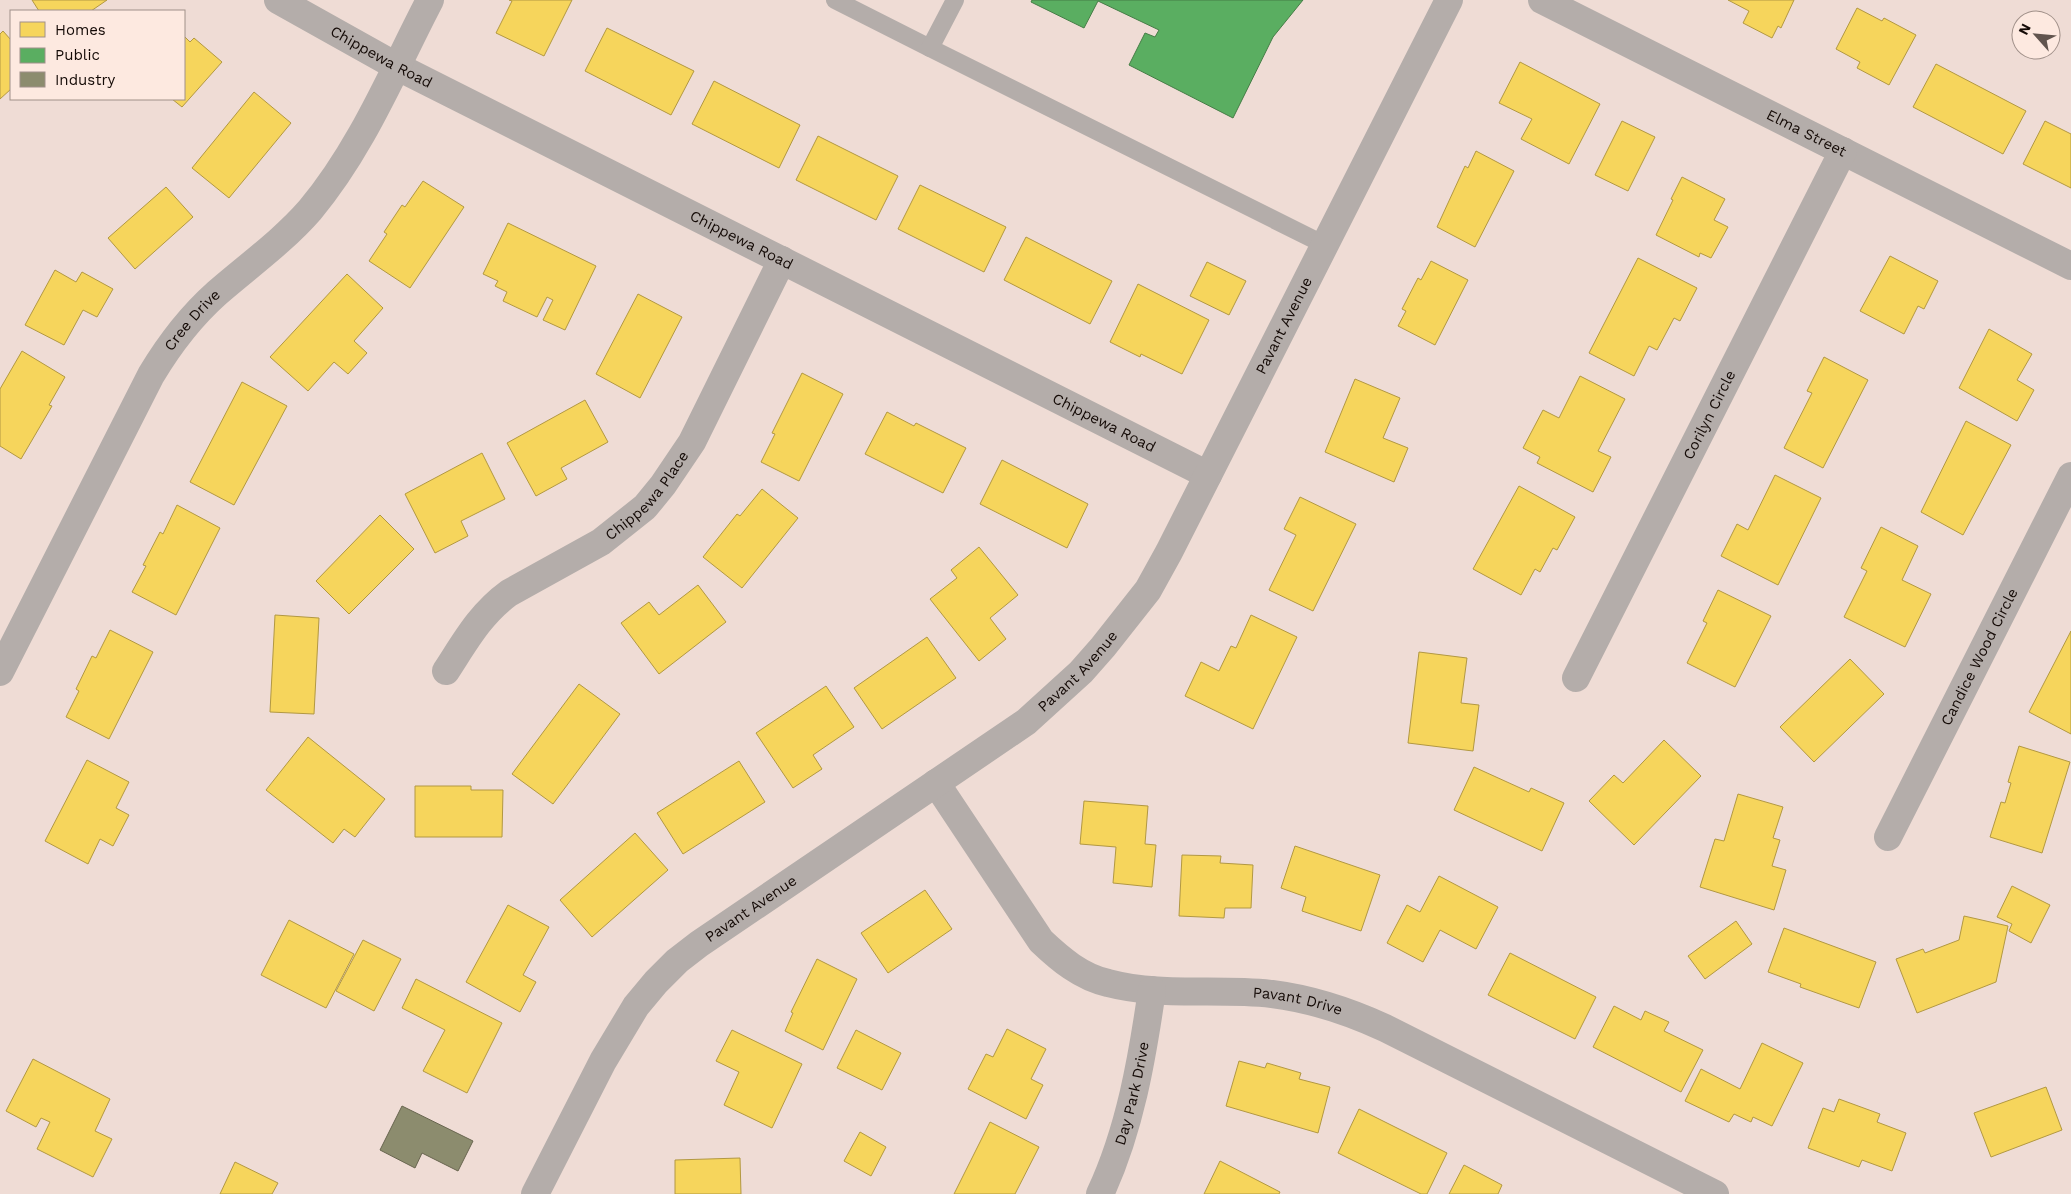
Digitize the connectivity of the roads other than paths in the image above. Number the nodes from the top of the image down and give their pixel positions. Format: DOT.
graph roads {
  1 [pos="278,0"];
  2 [pos="430,0"];
  3 [pos="835,0"];
  4 [pos="955,0"];
  5 [pos="1449,0"];
  6 [pos="1542,0"];
  7 [pos="930,48"];
  8 [pos="396,66"];
  9 [pos="1843,151"];
  10 [pos="1325,244"];
  11 [pos="782,260"];
  12 [pos="2071,266"];
  13 [pos="1208,475"];
  14 [pos="2071,476"];
  15 [pos="446,671"];
  16 [pos="0,672"];
  17 [pos="1576,678"];
  18 [pos="936,783"];
  19 [pos="1888,837"];
  20 [pos="1152,990"];
  21 [pos="1673,1184"];
  22 [pos="535,1194"];
  23 [pos="1100,1194"];
  24 [pos="1715,1194"];
  1 -- 8 [label="street, Chippewa Road"];
  2 -- 8 [label="street, Cree Drive"];
  3 -- 7 [label="lane"];
  4 -- 7 [label="lane"];
  5 -- 10 [label="street, Pavant Avenue"];
  6 -- 9 [label="street, Elma Street"];
  7 -- 10 [label="lane"];
  8 -- 11 [label="street, Chippewa Road"];
  8 -- 16 [label="street, Cree Drive"];
  9 -- 12 [label="street, Elma Street"];
  9 -- 17 [label="street, Corilyn Circle"];
  10 -- 13 [label="street, Pavant Avenue"];
  11 -- 13 [label="street, Chippewa Road"];
  11 -- 15 [label="street, Chippewa Place"];
  13 -- 18 [label="street, Pavant Avenue"];
  14 -- 19 [label="street, Candice Wood Circle"];
  18 -- 20 [label="street, Pavant Drive"];
  18 -- 22 [label="street, Pavant Avenue"];
  20 -- 21 [label="street, Pavant Drive"];
  20 -- 23 [label="street, Day Park Drive"];
  21 -- 24 [label="street, Pavant Drive"];
}
